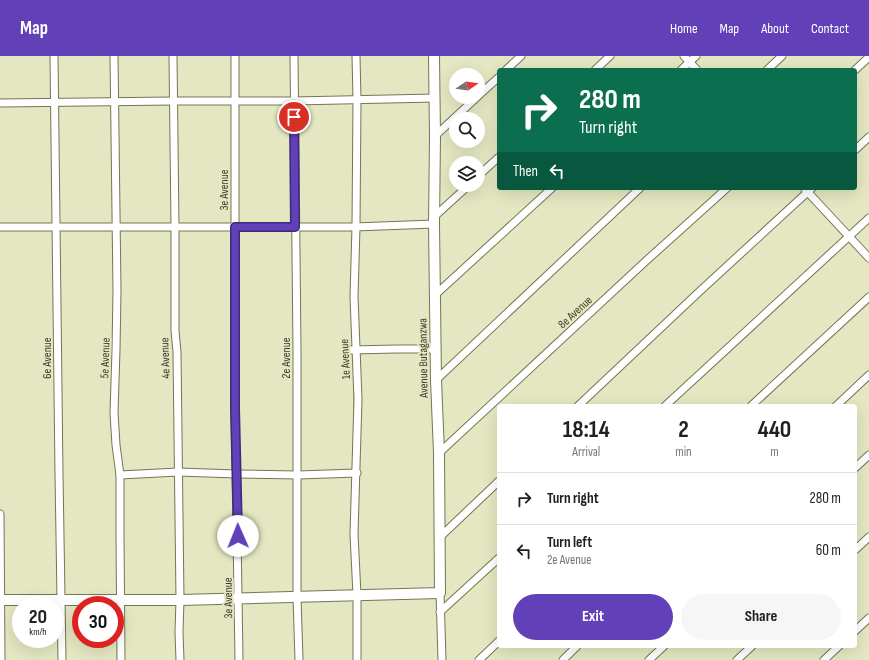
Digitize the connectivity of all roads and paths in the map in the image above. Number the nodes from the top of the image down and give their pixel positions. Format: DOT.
graph roads {
  1 [pos="54,56"];
  2 [pos="114,56"];
  3 [pos="172,56"];
  4 [pos="235,56"];
  5 [pos="294,56"];
  6 [pos="356,56"];
  7 [pos="434,56"];
  8 [pos="522,56"];
  9 [pos="610,56"];
  10 [pos="684,56"];
  11 [pos="696,56"];
  12 [pos="782,56"];
  13 [pos="869,57"];
  14 [pos="686,65"];
  15 [pos="508,68"];
  16 [pos="597,68"];
  17 [pos="769,68"];
  18 [pos="857,68"];
  19 [pos="497,79"];
  20 [pos="485,90"];
  21 [pos="435,98"];
  22 [pos="357,99"];
  23 [pos="54,101"];
  24 [pos="114,101"];
  25 [pos="174,101"];
  26 [pos="236,101"];
  27 [pos="294,101"];
  28 [pos="0,103"];
  29 [pos="470,104"];
  30 [pos="435,136"];
  31 [pos="869,137"];
  32 [pos="857,148"];
  33 [pos="497,159"];
  34 [pos="485,170"];
  35 [pos="550,190"];
  36 [pos="638,190"];
  37 [pos="725,190"];
  38 [pos="807,191"];
  39 [pos="461,192"];
  40 [pos="869,218"];
  41 [pos="435,220"];
  42 [pos="0,227"];
  43 [pos="56,227"];
  44 [pos="116,227"];
  45 [pos="175,227"];
  46 [pos="235,227"];
  47 [pos="295,227"];
  48 [pos="356,227"];
  49 [pos="848,237"];
  50 [pos="869,258"];
  51 [pos="435,295"];
  52 [pos="869,297"];
  53 [pos="353,349"];
  54 [pos="436,349"];
  55 [pos="869,375"];
  56 [pos="436,380"];
  57 [pos="580,404"];
  58 [pos="667,404"];
  59 [pos="753,404"];
  60 [pos="838,404"];
  61 [pos="439,453"];
  62 [pos="869,455"];
  63 [pos="857,466"];
  64 [pos="178,472"];
  65 [pos="357,473"];
  66 [pos="237,474"];
  67 [pos="120,475"];
  68 [pos="298,475"];
  69 [pos="497,483"];
  70 [pos="0,514"];
  71 [pos="440,537"];
  72 [pos="869,537"];
  73 [pos="857,548"];
  74 [pos="497,560"];
  75 [pos="440,593"];
  76 [pos="61,596"];
  77 [pos="121,596"];
  78 [pos="357,596"];
  79 [pos="298,597"];
  80 [pos="239,598"];
  81 [pos="0,600"];
  82 [pos="12,600"];
  83 [pos="124,600"];
  84 [pos="180,600"];
  85 [pos="440,612"];
  86 [pos="869,618"];
  87 [pos="857,629"];
  88 [pos="497,643"];
  89 [pos="62,648"];
  90 [pos="121,648"];
  91 [pos="575,648"];
  92 [pos="662,648"];
  93 [pos="750,648"];
  94 [pos="837,648"];
  95 [pos="1,660"];
  96 [pos="62,660"];
  97 [pos="121,660"];
  98 [pos="180,660"];
  99 [pos="240,660"];
  100 [pos="299,660"];
  101 [pos="357,660"];
  102 [pos="442,660"];
  103 [pos="479,660"];
  104 [pos="563,660"];
  105 [pos="649,660"];
  106 [pos="737,660"];
  107 [pos="824,660"];
  1 -- 23 [label="street, 6e Avenue"];
  2 -- 24 [label="street, 5e Avenue"];
  3 -- 25 [label="street, 4e Avenue"];
  4 -- 26 [label="street, 3e Avenue"];
  5 -- 27 [label="street, 2e Avenue"];
  6 -- 22 [label="street, 1e Avenue"];
  7 -- 21 [label="street, Avenue Butaganzwa"];
  8 -- 15 [label="street"];
  9 -- 16 [label="street"];
  10 -- 14 [label="street"];
  11 -- 14 [label="street"];
  12 -- 17 [label="street"];
  13 -- 18 [label="street"];
  19 -- 20 [label="street"];
  21 -- 22 [label="street"];
  21 -- 30 [label="street, Avenue Butaganzwa"];
  22 -- 27 [label="street"];
  22 -- 48 [label="street, 1e Avenue"];
  23 -- 24 [label="street"];
  23 -- 28 [label="street"];
  23 -- 43 [label="street, 6e Avenue"];
  24 -- 25 [label="street"];
  24 -- 44 [label="street, 5e Avenue"];
  25 -- 26 [label="street"];
  25 -- 45 [label="street, 4e Avenue"];
  26 -- 27 [label="street"];
  26 -- 46 [label="street, 3e Avenue"];
  27 -- 47 [label="street, 2e Avenue"];
  29 -- 30 [label="street"];
  30 -- 41 [label="street, Avenue Butaganzwa"];
  31 -- 32 [label="street"];
  33 -- 34 [label="street"];
  35 -- 51 [label="street"];
  36 -- 56 [label="street"];
  37 -- 61 [label="street, 8e Avenue"];
  38 -- 49 [label="street"];
  38 -- 57 [label="street"];
  39 -- 41 [label="street"];
  40 -- 49 [label="street"];
  41 -- 48 [label="street"];
  41 -- 51 [label="street, Avenue Butaganzwa"];
  42 -- 43 [label="street"];
  43 -- 44 [label="street"];
  43 -- 76 [label="street, 6e Avenue"];
  44 -- 45 [label="street"];
  44 -- 67 [label="street, 5e Avenue"];
  45 -- 46 [label="street"];
  45 -- 64 [label="street, 4e Avenue"];
  46 -- 47 [label="street"];
  46 -- 66 [label="street, 3e Avenue"];
  47 -- 48 [label="street"];
  47 -- 68 [label="street, 2e Avenue"];
  48 -- 53 [label="street, 1e Avenue"];
  49 -- 50 [label="street"];
  49 -- 58 [label="street"];
  51 -- 54 [label="street, Avenue Butaganzwa"];
  52 -- 59 [label="street"];
  53 -- 54 [label="street"];
  53 -- 65 [label="street, 1e Avenue"];
  54 -- 56 [label="street, Avenue Butaganzwa"];
  55 -- 60 [label="street"];
  56 -- 61 [label="street, Avenue Butaganzwa"];
  61 -- 71 [label="street, Avenue Butaganzwa"];
  62 -- 63 [label="street"];
  64 -- 66 [label="street"];
  64 -- 67 [label="street"];
  64 -- 84 [label="street, 4e Avenue"];
  65 -- 68 [label="street"];
  65 -- 78 [label="street, 1e Avenue"];
  66 -- 68 [label="street"];
  66 -- 80 [label="street, 3e Avenue"];
  67 -- 77 [label="street, 5e Avenue"];
  68 -- 79 [label="street, 2e Avenue"];
  69 -- 71 [label="street"];
  70 -- 81 [label="street"];
  71 -- 75 [label="street, Avenue Butaganzwa"];
  72 -- 73 [label="street"];
  74 -- 85 [label="street"];
  75 -- 78 [label="street"];
  75 -- 85 [label="street, Avenue Butaganzwa"];
  78 -- 79 [label="street"];
  78 -- 101 [label="street, 1e Avenue"];
  79 -- 80 [label="street"];
  79 -- 100 [label="street, 2e Avenue"];
  80 -- 84 [label="street"];
  80 -- 99 [label="street, 3e Avenue"];
  81 -- 82 [label="street"];
  81 -- 95 [label="street"];
  83 -- 84 [label="street"];
  84 -- 98 [label="street, 4e Avenue"];
  85 -- 102 [label="street, Avenue Butaganzwa"];
  86 -- 87 [label="street"];
  88 -- 103 [label="street"];
  89 -- 96 [label="street, 6e Avenue"];
  90 -- 97 [label="street, 5e Avenue"];
  91 -- 104 [label="street"];
  92 -- 105 [label="street"];
  93 -- 106 [label="street"];
  94 -- 107 [label="street"];
}
